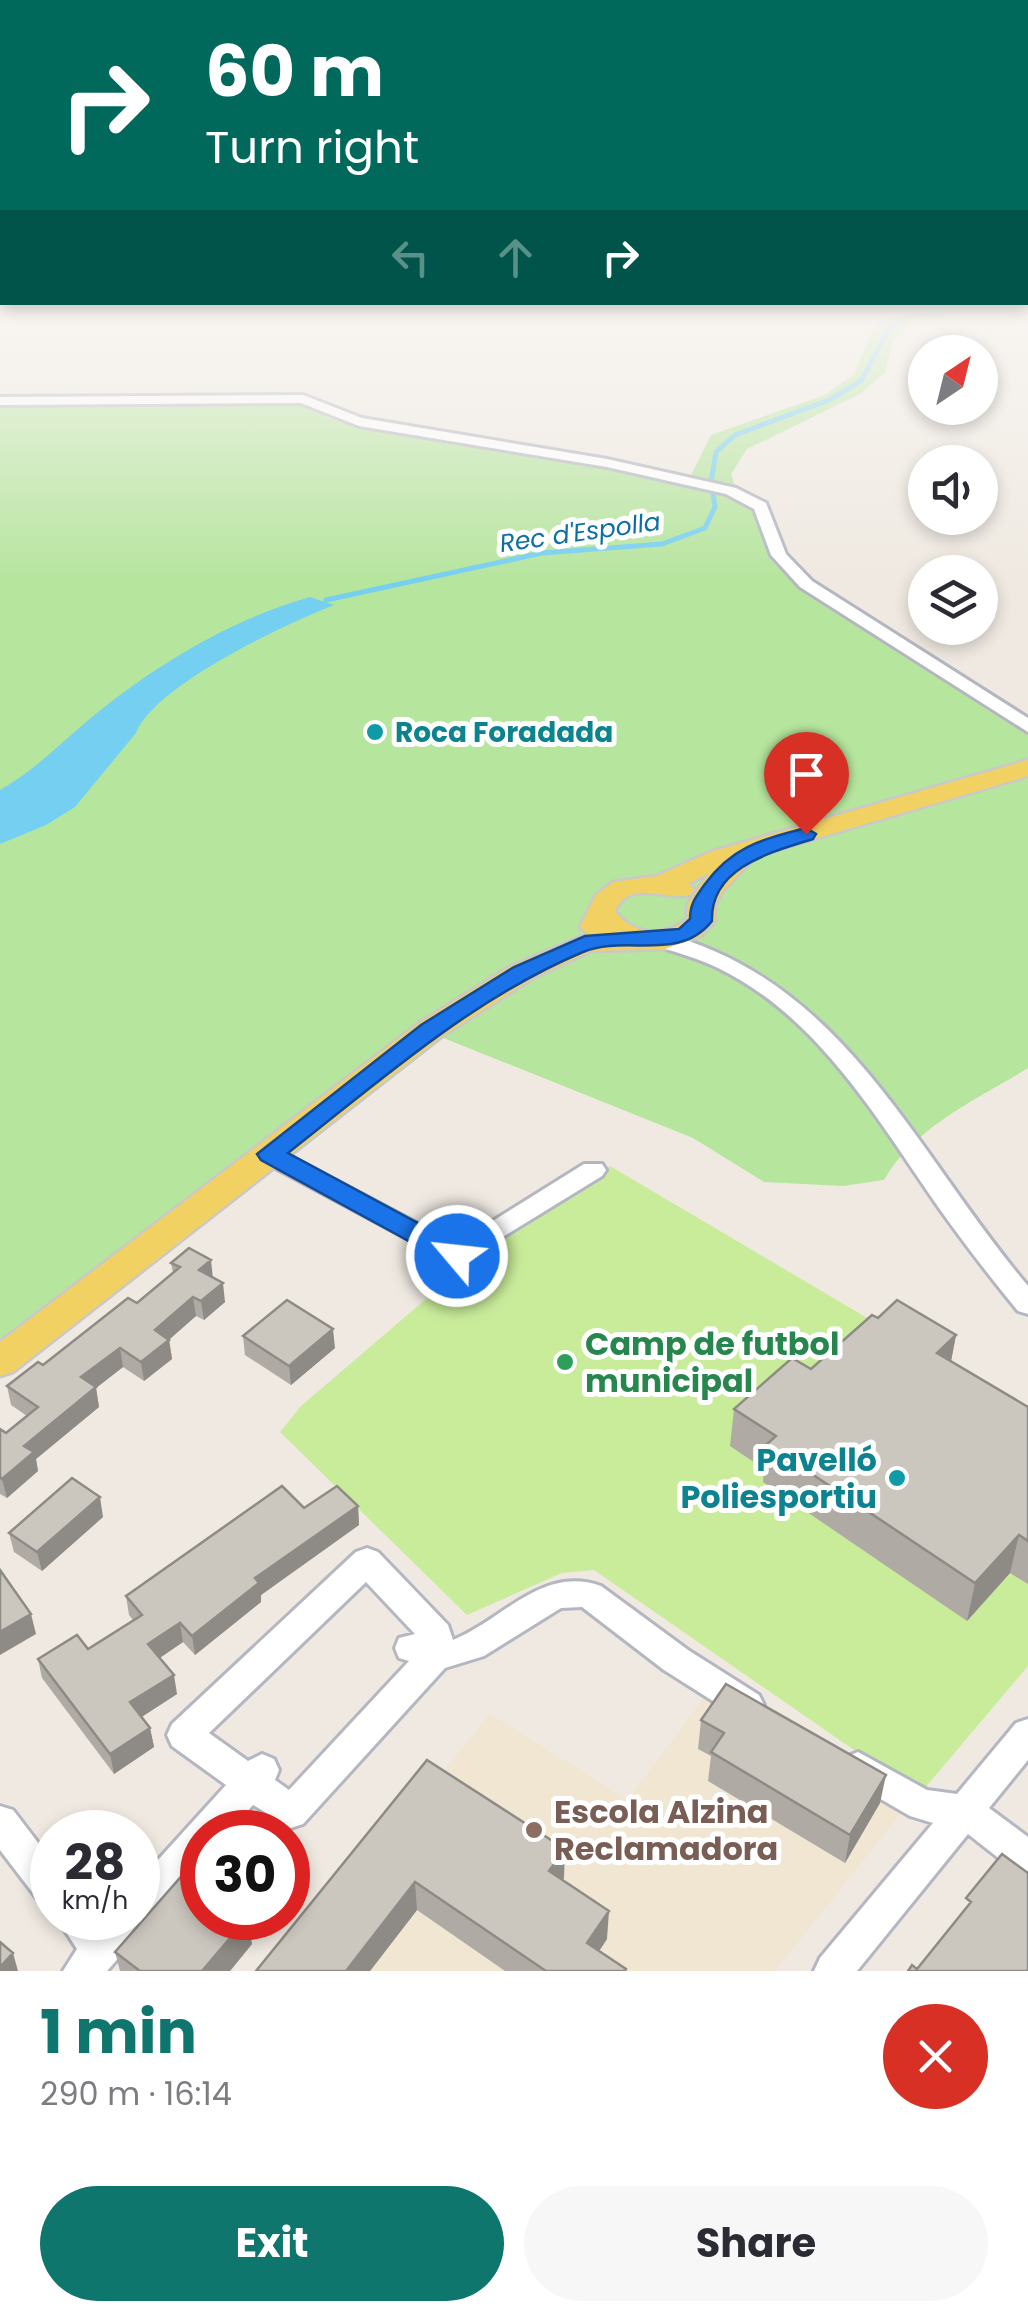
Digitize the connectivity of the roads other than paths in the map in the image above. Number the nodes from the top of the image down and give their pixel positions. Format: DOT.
graph roads {
  1 [pos="0,401"];
  2 [pos="1028,726"];
  3 [pos="1028,768"];
  4 [pos="747,852"];
  5 [pos="661,885"];
  6 [pos="701,913"];
  7 [pos="603,914"];
  8 [pos="649,939"];
  9 [pos="585,943"];
  10 [pos="729,962"];
  11 [pos="270,1154"];
  12 [pos="593,1170"];
  13 [pos="1028,1304"];
  14 [pos="0,1362"];
  15 [pos="425,1650"];
  16 [pos="767,1716"];
  17 [pos="1028,1734"];
  18 [pos="836,1756"];
  19 [pos="262,1770"];
  20 [pos="226,1810"];
  21 [pos="964,1812"];
  22 [pos="0,1822"];
  23 [pos="1028,1859"];
  24 [pos="30,1860"];
  25 [pos="180,1861"];
  26 [pos="160,1884"];
  27 [pos="110,1940"];
  28 [pos="91,1960"];
  29 [pos="834,1971"];
  1 -- 2 [label="street"];
  3 -- 4 [label="main road"];
  4 -- 5 [label="main road"];
  4 -- 6 [label="main road"];
  5 -- 6 [label="main road"];
  5 -- 7 [label="main road"];
  6 -- 8 [label="main road"];
  6 -- 10 [label="street"];
  7 -- 8 [label="main road"];
  7 -- 9 [label="main road"];
  8 -- 9 [label="main road"];
  8 -- 10 [label="street"];
  9 -- 11 [label="main road"];
  10 -- 13 [label="street"];
  11 -- 12 [label="street"];
  11 -- 14 [label="main road"];
  15 -- 15 [label="street"];
  15 -- 16 [label="street"];
  17 -- 21 [label="street"];
  18 -- 21 [label="street"];
  19 -- 20 [label="street"];
  21 -- 23 [label="street"];
  21 -- 29 [label="street"];
  22 -- 24 [label="street"];
  25 -- 26 [label="street"];
  27 -- 28 [label="street"];
}
